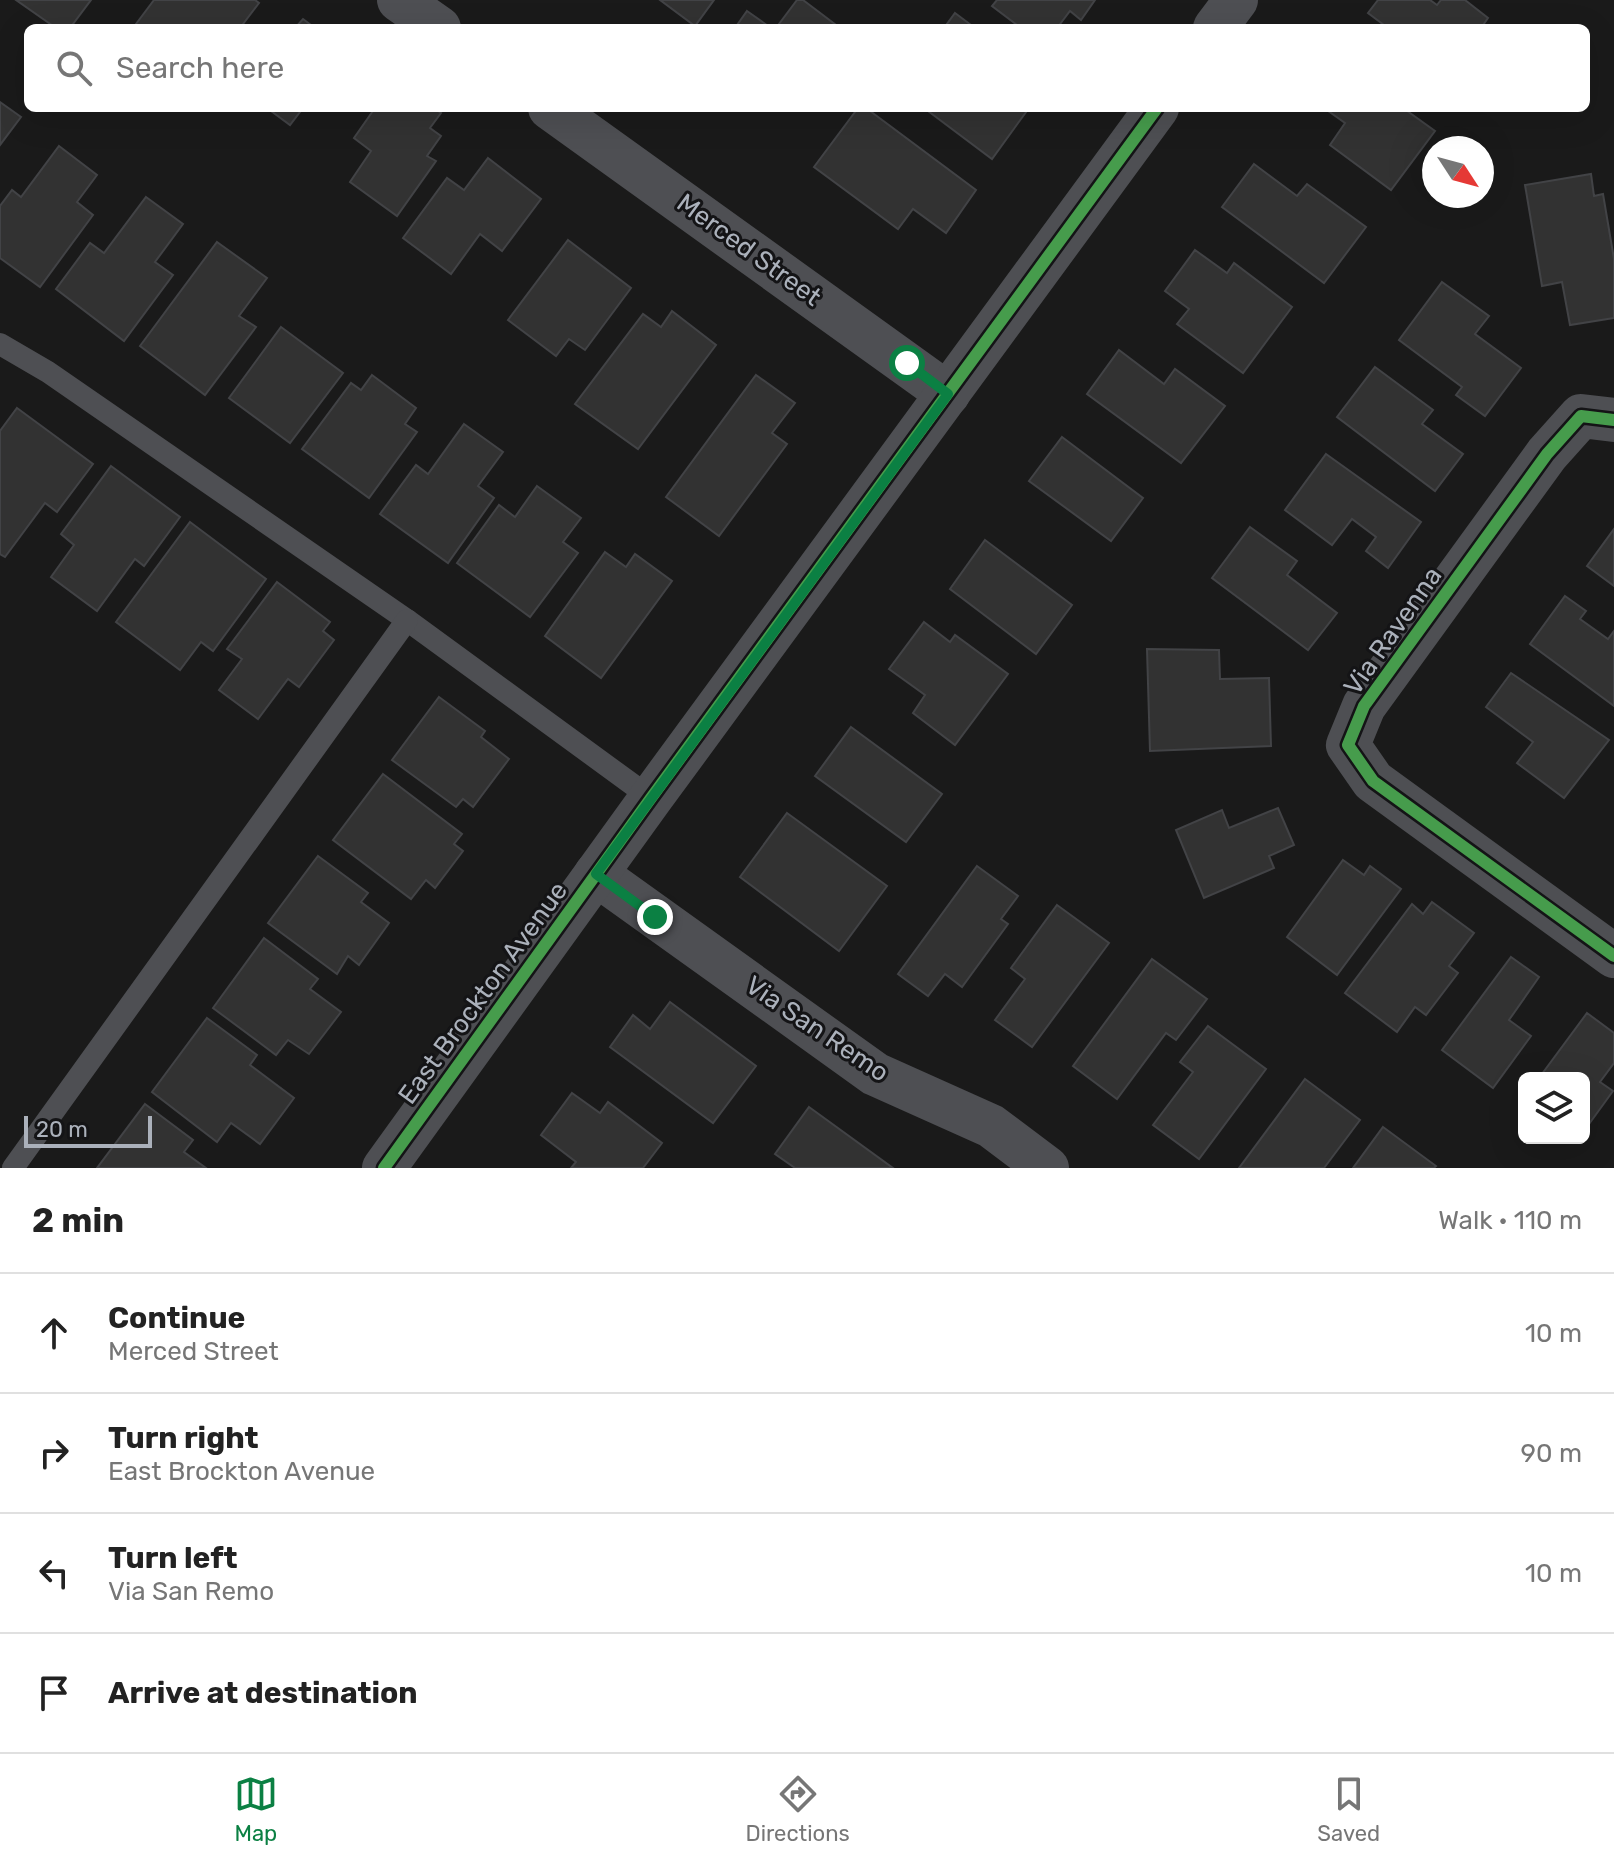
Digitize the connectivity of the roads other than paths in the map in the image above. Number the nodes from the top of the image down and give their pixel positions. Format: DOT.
graph roads {
  1 [pos="399,0"];
  2 [pos="1236,0"];
  3 [pos="433,24"];
  4 [pos="1218,24"];
  5 [pos="556,112"];
  6 [pos="1154,112"];
  7 [pos="0,344"];
  8 [pos="948,394"];
  9 [pos="1614,420"];
  10 [pos="407,620"];
  11 [pos="651,798"];
  12 [pos="596,874"];
  13 [pos="1614,956"];
  14 [pos="1044,1167"];
  15 [pos="13,1168"];
  16 [pos="384,1168"];
  1 -- 3 [label="street"];
  2 -- 4 [label="street"];
  5 -- 8 [label="street, Merced Street"];
  6 -- 8 [label="street, East Brockton Avenue"];
  7 -- 10 [label="lane"];
  8 -- 11 [label="street, East Brockton Avenue"];
  9 -- 13 [label="street, Via Ravenna"];
  10 -- 11 [label="lane"];
  10 -- 15 [label="lane"];
  11 -- 12 [label="street, East Brockton Avenue"];
  12 -- 14 [label="street, Via San Remo"];
  12 -- 16 [label="street, East Brockton Avenue"];
}
